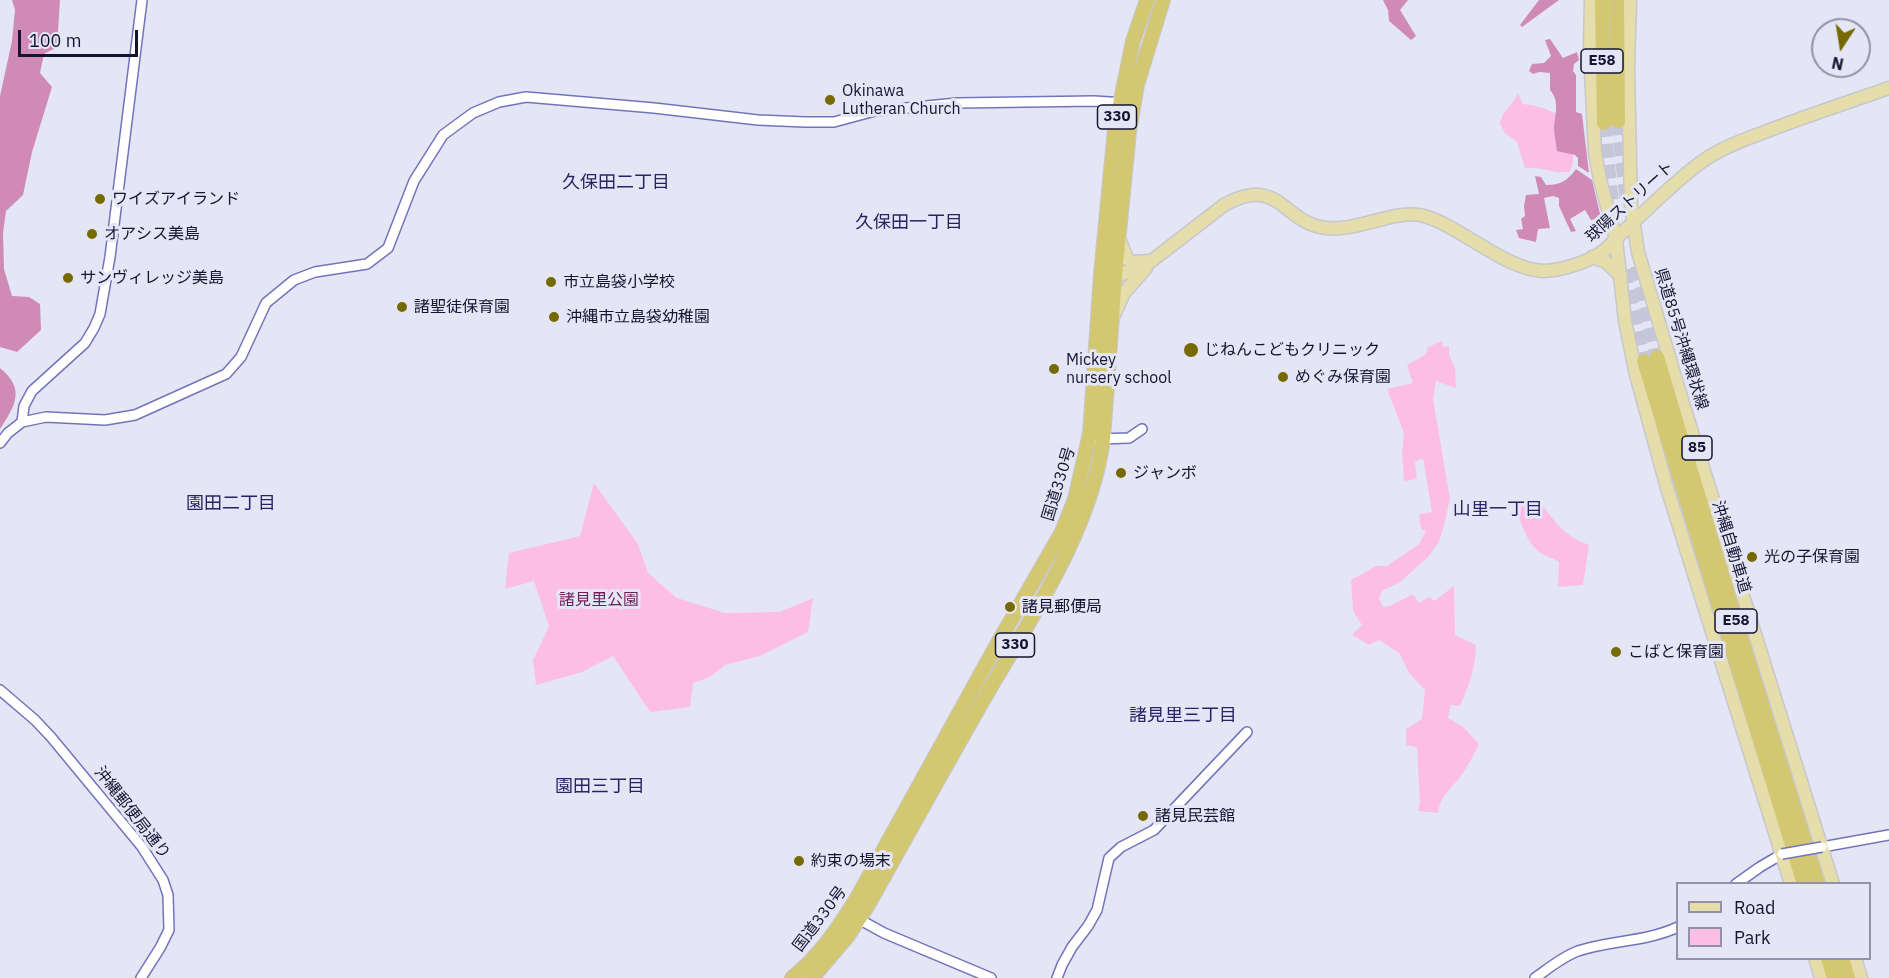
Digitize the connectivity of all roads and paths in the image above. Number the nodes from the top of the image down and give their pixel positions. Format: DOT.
graph roads {
  1 [pos="142,0"];
  2 [pos="1147,0"];
  3 [pos="1163,0"];
  4 [pos="1592,0"];
  5 [pos="1602,0"];
  6 [pos="1617,0"];
  7 [pos="1630,0"];
  8 [pos="1889,88"];
  9 [pos="1127,103"];
  10 [pos="1633,223"];
  11 [pos="1118,236"];
  12 [pos="1616,239"];
  13 [pos="1592,257"];
  14 [pos="1156,259"];
  15 [pos="1108,274"];
  16 [pos="1621,276"];
  17 [pos="1112,320"];
  18 [pos="22,422"];
  19 [pos="1142,429"];
  20 [pos="1096,439"];
  21 [pos="0,443"];
  22 [pos="0,690"];
  23 [pos="1247,732"];
  24 [pos="1889,835"];
  25 [pos="1822,847"];
  26 [pos="1782,854"];
  27 [pos="1739,882"];
  28 [pos="1790,882"];
  29 [pos="1803,882"];
  30 [pos="1817,882"];
  31 [pos="1832,882"];
  32 [pos="853,916"];
  33 [pos="1676,927"];
  34 [pos="1816,960"];
  35 [pos="1829,960"];
  36 [pos="1843,960"];
  37 [pos="1856,960"];
  38 [pos="141,978"];
  39 [pos="792,978"];
  40 [pos="812,978"];
  41 [pos="991,978"];
  42 [pos="1057,978"];
  43 [pos="1535,978"];
  44 [pos="1821,978"];
  45 [pos="1834,978"];
  46 [pos="1848,978"];
  47 [pos="1861,978"];
  1 -- 18 [label="street"];
  2 -- 9 [label="highway, 国道330号 / 330"];
  3 -- 9 [label="highway, 国道330号 / 330"];
  4 -- 12 [label="main road, 85"];
  5 -- 6 [label="highway, E58"];
  7 -- 10 [label="main road, 県道85号沖縄環状線 / 85"];
  8 -- 10 [label="main road, 球陽ストリート"];
  9 -- 11 [label="highway, 国道330号 / 330"];
  9 -- 15 [label="highway, 国道330号 / 330"];
  9 -- 18 [label="street"];
  10 -- 12 [label="main road, 球陽ストリート"];
  10 -- 25 [label="main road, 県道85号沖縄環状線 / 85"];
  11 -- 14 [label="main road"];
  11 -- 15 [label="highway, 国道330号 / 330"];
  12 -- 13 [label="main road, 球陽ストリート"];
  12 -- 16 [label="main road, 85"];
  13 -- 14 [label="main road, 球陽ストリート"];
  13 -- 16 [label="main road"];
  14 -- 15 [label="main road, 球陽ストリート"];
  14 -- 17 [label="main road"];
  15 -- 17 [label="highway, 国道330号 / 330"];
  15 -- 20 [label="highway, 国道330号 / 330"];
  16 -- 26 [label="main road, 85"];
  17 -- 20 [label="highway, 国道330号 / 330"];
  18 -- 21 [label="street"];
  19 -- 20 [label="street"];
  20 -- 32 [label="highway, 国道330号 / 330"];
  22 -- 38 [label="street, 沖縄郵便局通り"];
  23 -- 42 [label="street"];
  24 -- 25 [label="street"];
  25 -- 26 [label="street, bridge"];
  25 -- 31 [label="main road, 県道85号沖縄環状線 / 85"];
  26 -- 27 [label="street"];
  26 -- 28 [label="main road, 85"];
  29 -- 30 [label="highway, 沖縄自動車道 / E58"];
  32 -- 39 [label="highway, 国道330号 / 330"];
  32 -- 40 [label="highway, 国道330号 / 330"];
  32 -- 41 [label="street"];
  33 -- 43 [label="street"];
  34 -- 44 [label="main road"];
  35 -- 45 [label="highway"];
  36 -- 46 [label="highway"];
  37 -- 47 [label="main road"];
}
